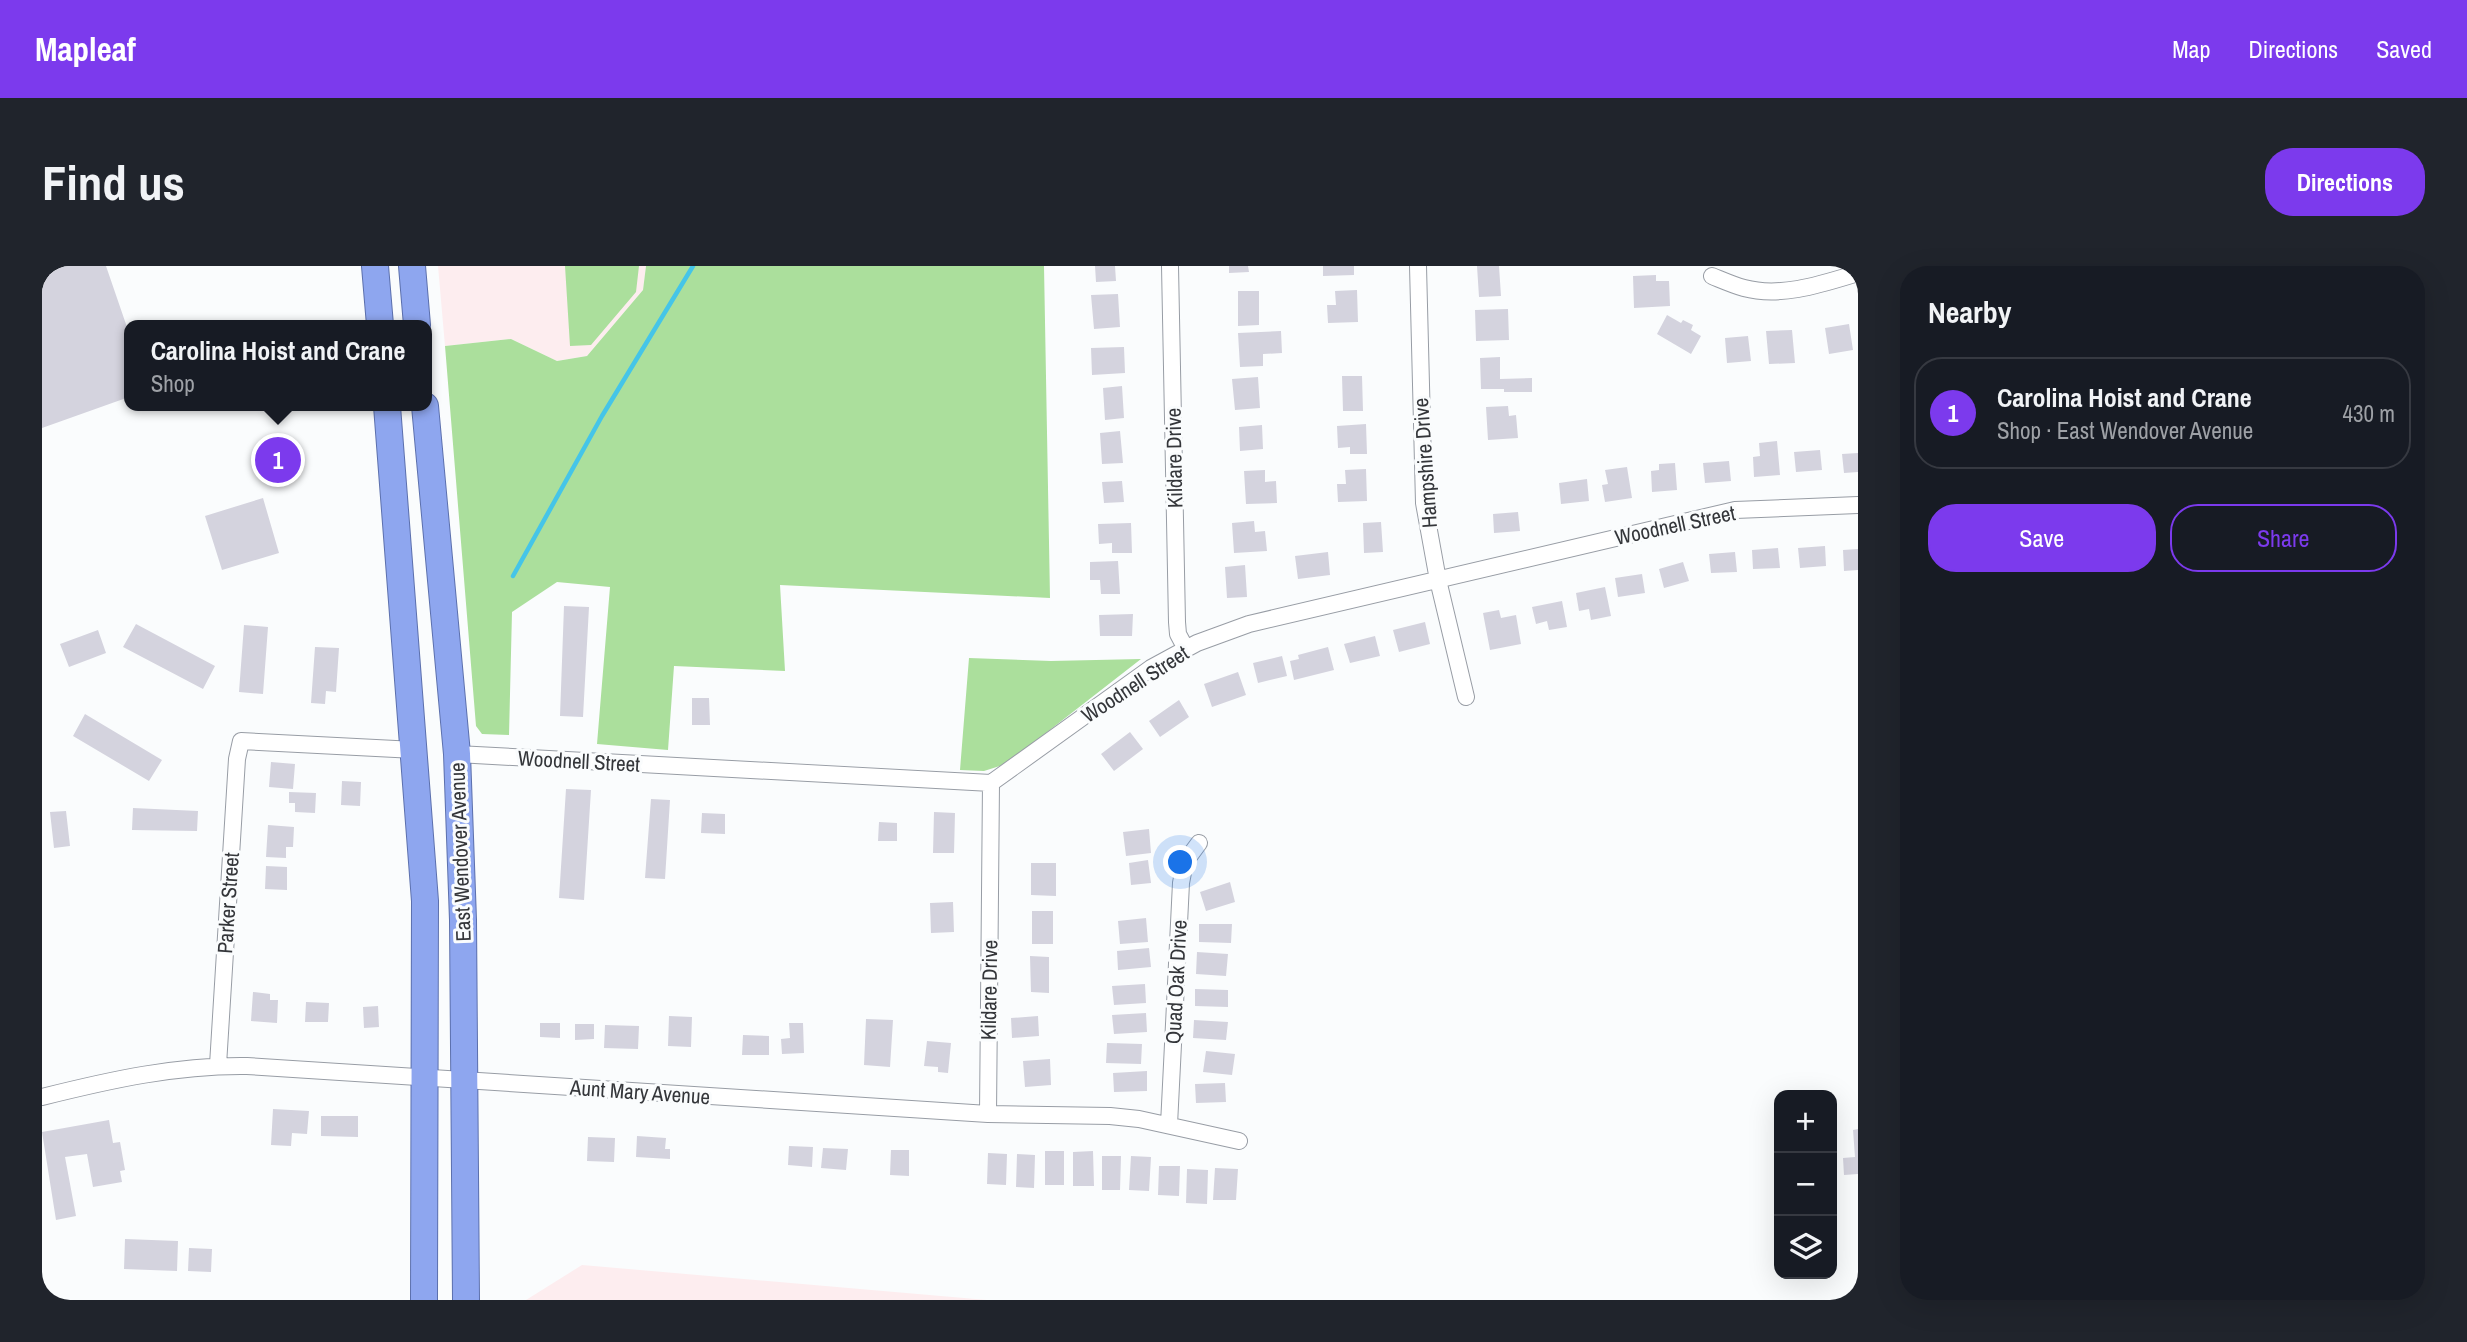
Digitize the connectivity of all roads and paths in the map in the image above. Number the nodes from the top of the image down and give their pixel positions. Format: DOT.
graph roads {
  1 [pos="375,266"];
  2 [pos="412,266"];
  3 [pos="1170,266"];
  4 [pos="1418,266"];
  5 [pos="1858,273"];
  6 [pos="1712,276"];
  7 [pos="380,320"];
  8 [pos="417,320"];
  9 [pos="387,411"];
  10 [pos="425,411"];
  11 [pos="1858,505"];
  12 [pos="1438,580"];
  13 [pos="1186,649"];
  14 [pos="1466,697"];
  15 [pos="415,750"];
  16 [pos="457,754"];
  17 [pos="991,783"];
  18 [pos="1199,844"];
  19 [pos="218,1065"];
  20 [pos="425,1078"];
  21 [pos="465,1080"];
  22 [pos="42,1097"];
  23 [pos="988,1114"];
  24 [pos="1170,1125"];
  25 [pos="1239,1142"];
  26 [pos="424,1300"];
  27 [pos="466,1300"];
  1 -- 7 [label="highway"];
  2 -- 8 [label="highway"];
  3 -- 13 [label="street, Kildare Drive"];
  4 -- 12 [label="street, Hampshire Drive"];
  5 -- 6 [label="street"];
  9 -- 15 [label="highway, East Wendover Avenue"];
  10 -- 16 [label="highway, East Wendover Avenue"];
  11 -- 12 [label="street, Woodnell Street"];
  12 -- 13 [label="street, Woodnell Street"];
  12 -- 14 [label="street, Hampshire Drive"];
  13 -- 17 [label="street, Woodnell Street"];
  15 -- 19 [label="street, Parker Street"];
  15 -- 20 [label="highway, East Wendover Avenue"];
  16 -- 17 [label="street, Woodnell Street"];
  16 -- 21 [label="highway, East Wendover Avenue"];
  17 -- 23 [label="street, Kildare Drive"];
  18 -- 24 [label="street, Quad Oak Drive"];
  19 -- 20 [label="street, Aunt Mary Avenue"];
  19 -- 22 [label="street, Aunt Mary Avenue"];
  20 -- 21 [label="street, Aunt Mary Avenue"];
  20 -- 26 [label="highway, East Wendover Avenue"];
  21 -- 23 [label="street, Aunt Mary Avenue"];
  21 -- 27 [label="highway, East Wendover Avenue"];
  23 -- 24 [label="street, Aunt Mary Avenue"];
  24 -- 25 [label="street, Aunt Mary Avenue"];
}
